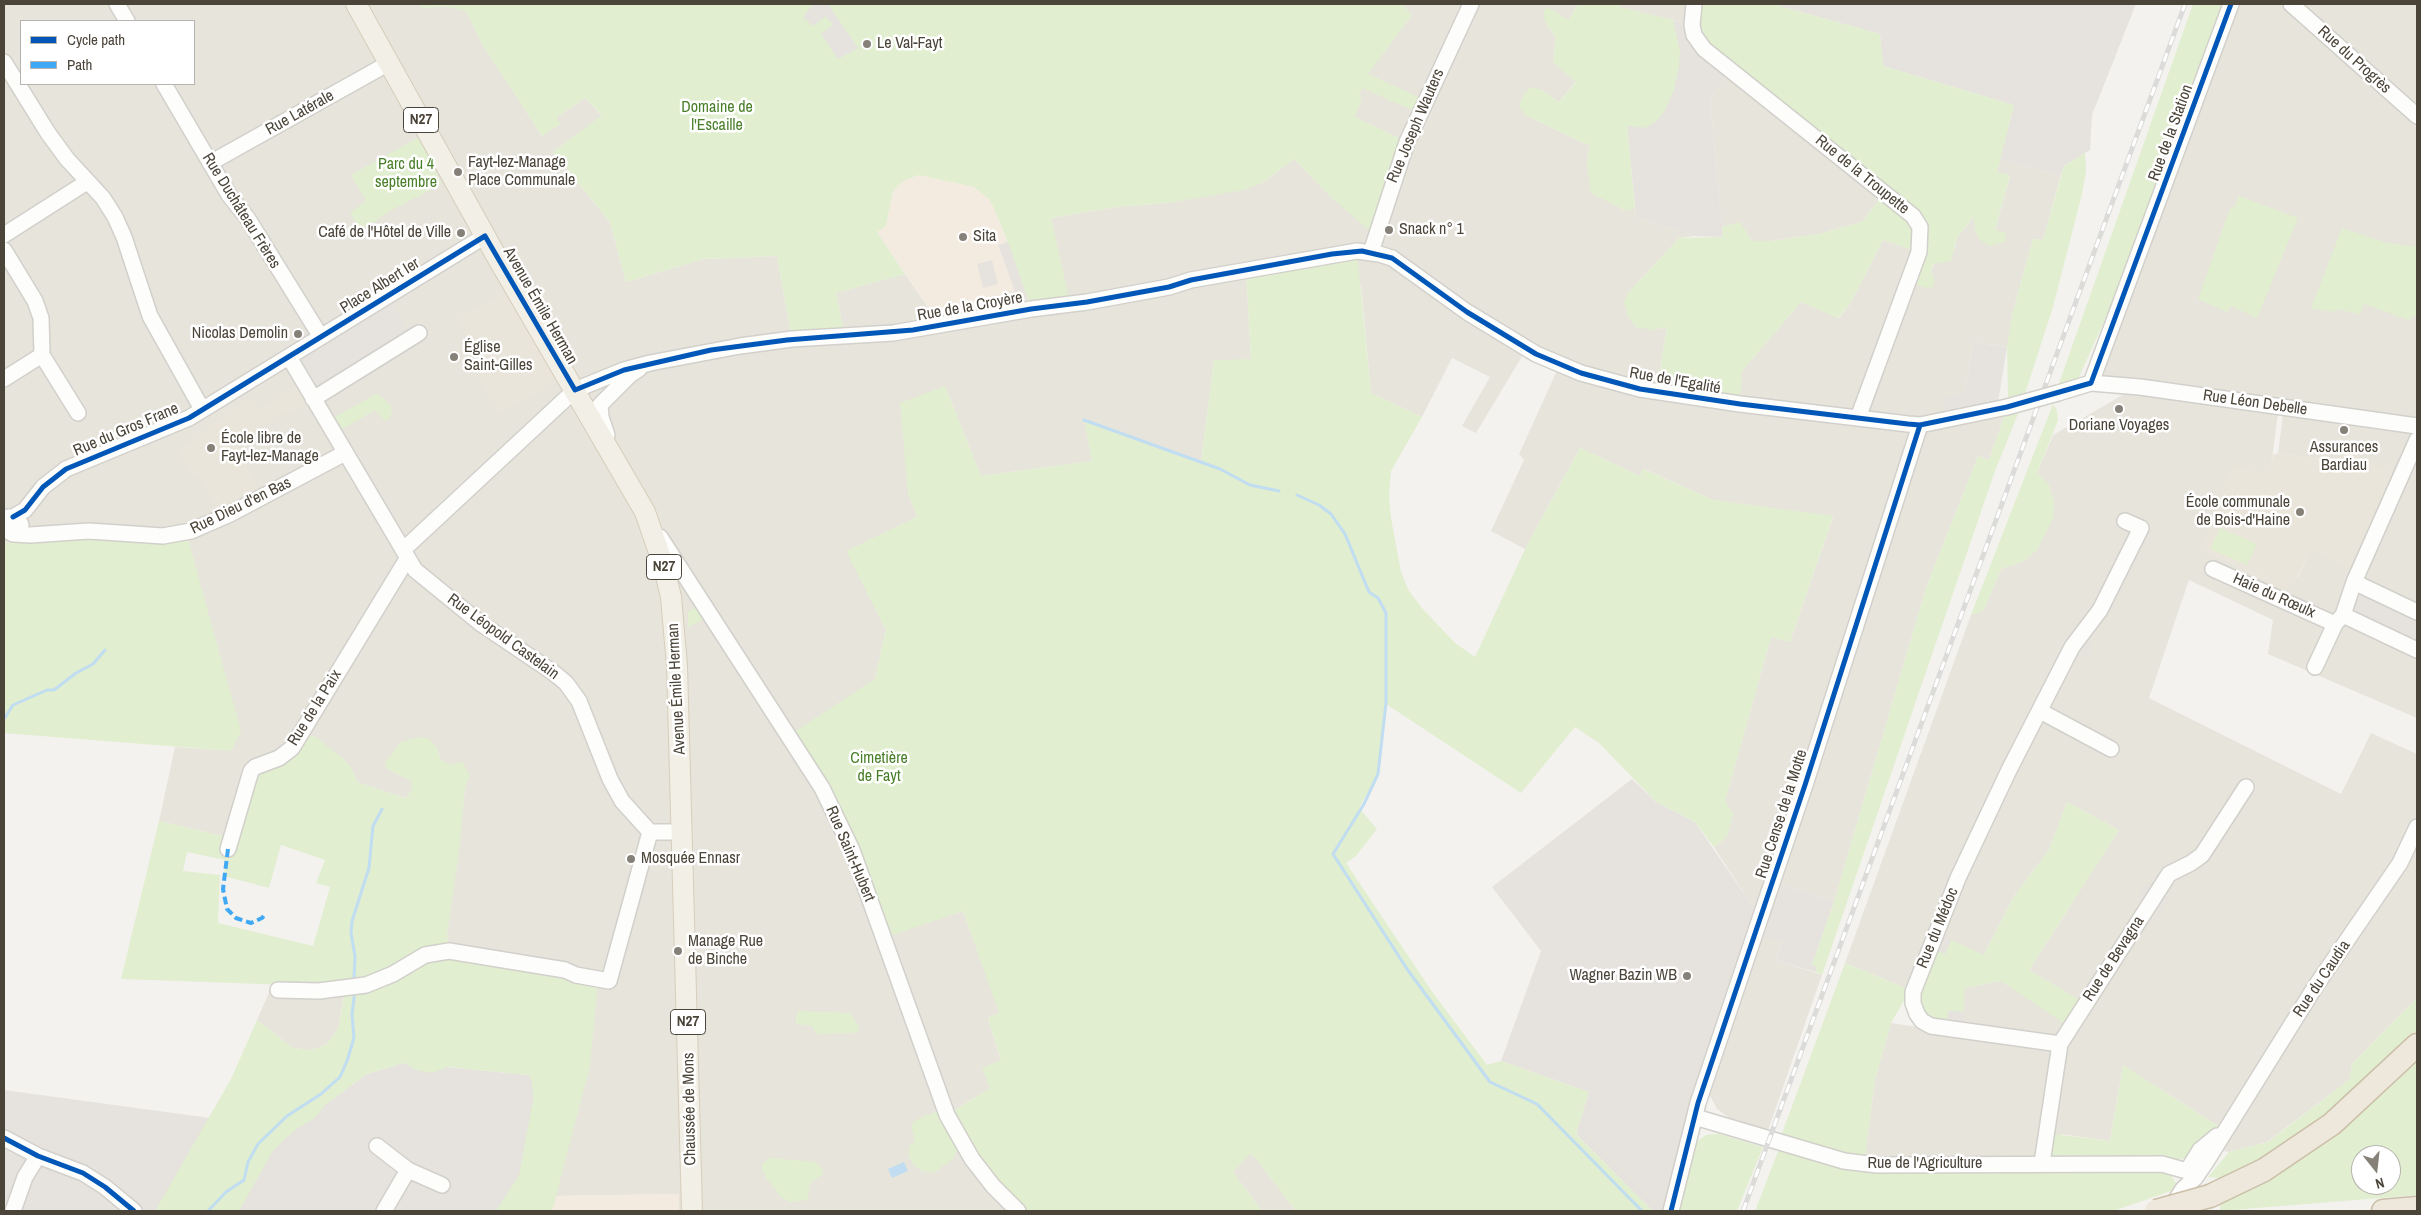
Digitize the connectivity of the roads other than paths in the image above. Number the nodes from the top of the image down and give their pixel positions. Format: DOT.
graph roads {
  1 [pos="117,4"];
  2 [pos="356,4"];
  3 [pos="1471,4"];
  4 [pos="1694,4"];
  5 [pos="2231,4"];
  6 [pos="2291,4"];
  7 [pos="126,20"];
  8 [pos="4,62"];
  9 [pos="389,63"];
  10 [pos="165,85"];
  11 [pos="2417,116"];
  12 [pos="210,163"];
  13 [pos="88,182"];
  14 [pos="4,235"];
  15 [pos="485,236"];
  16 [pos="4,250"];
  17 [pos="1370,252"];
  18 [pos="419,333"];
  19 [pos="321,337"];
  20 [pos="42,355"];
  21 [pos="289,357"];
  22 [pos="650,362"];
  23 [pos="4,379"];
  24 [pos="2087,385"];
  25 [pos="575,390"];
  26 [pos="2058,393"];
  27 [pos="313,399"];
  28 [pos="202,409"];
  29 [pos="78,413"];
  30 [pos="1858,418"];
  31 [pos="1920,425"];
  32 [pos="2417,426"];
  33 [pos="2417,440"];
  34 [pos="608,446"];
  35 [pos="345,453"];
  36 [pos="2126,521"];
  37 [pos="11,524"];
  38 [pos="405,554"];
  39 [pos="2213,569"];
  40 [pos="670,574"];
  41 [pos="2354,582"];
  42 [pos="695,599"];
  43 [pos="2417,612"];
  44 [pos="2339,619"];
  45 [pos="676,632"];
  46 [pos="2417,650"];
  47 [pos="2315,667"];
  48 [pos="2040,711"];
  49 [pos="2111,749"];
  50 [pos="681,766"];
  51 [pos="2246,787"];
  52 [pos="2417,827"];
  53 [pos="650,832"];
  54 [pos="682,832"];
  55 [pos="228,849"];
  56 [pos="278,990"];
  57 [pos="2060,1044"];
  58 [pos="2417,1045"];
  59 [pos="1695,1117"];
  60 [pos="4,1138"];
  61 [pos="377,1146"];
  62 [pos="38,1156"];
  63 [pos="2042,1163"];
  64 [pos="2187,1168"];
  65 [pos="408,1170"];
  66 [pos="442,1185"];
  67 [pos="2417,1208"];
  68 [pos="12,1211"];
  69 [pos="134,1211"];
  70 [pos="384,1211"];
  71 [pos="692,1211"];
  72 [pos="1018,1211"];
  73 [pos="1671,1211"];
  74 [pos="2156,1211"];
  75 [pos="2169,1211"];
  76 [pos="2383,1211"];
  1 -- 7 [label="street"];
  2 -- 9 [label="main road, Avenue Émile Herman / N27"];
  3 -- 17 [label="street, Rue Joseph Wauters"];
  4 -- 30 [label="street, Rue de la Troupette"];
  5 -- 24 [label="street, Rue de la Station"];
  6 -- 11 [label="street, Rue du Progrès"];
  8 -- 13 [label="street"];
  9 -- 12 [label="street, Rue Latérale"];
  9 -- 15 [label="main road, Avenue Émile Herman / N27"];
  10 -- 12 [label="street, Rue Duchâteau Frères"];
  12 -- 19 [label="street, Rue Duchâteau Frères"];
  13 -- 14 [label="street"];
  13 -- 28 [label="street"];
  15 -- 19 [label="street, Place Albert Ier"];
  15 -- 25 [label="main road, Avenue Émile Herman / N27"];
  16 -- 20 [label="street"];
  17 -- 22 [label="street, Rue de la Croyère"];
  17 -- 30 [label="street, Rue de l'Egalité"];
  18 -- 27 [label="street"];
  19 -- 21 [label="street, Place Albert Ier"];
  20 -- 23 [label="street"];
  20 -- 29 [label="street"];
  21 -- 27 [label="street, Rue Léopold Castelain"];
  21 -- 28 [label="street, Rue du Gros Frane"];
  22 -- 25 [label="street, Rue de la Croyère"];
  22 -- 34 [label="street, Rue de la Croyère"];
  24 -- 26 [label="street, Rue Léon Debelle"];
  24 -- 32 [label="street, Rue Léon Debelle"];
  25 -- 34 [label="main road, Avenue Émile Herman / N27"];
  25 -- 38 [label="street, Rue de la Paix"];
  26 -- 31 [label="street, Rue de l'Egalité, bridge"];
  27 -- 35 [label="street, Rue Léopold Castelain"];
  28 -- 37 [label="street, Rue du Gros Frane"];
  30 -- 31 [label="street, Rue de l'Egalité"];
  31 -- 59 [label="street, Rue Cense de la Motte"];
  33 -- 41 [label="street"];
  34 -- 40 [label="main road, Avenue Émile Herman / N27"];
  35 -- 37 [label="street, Rue Dieu d'en Bas"];
  35 -- 38 [label="street, Rue Léopold Castelain"];
  36 -- 48 [label="street, Rue du Médoc"];
  38 -- 53 [label="street, Rue Léopold Castelain"];
  38 -- 55 [label="street, Rue de la Paix"];
  39 -- 44 [label="street, Haie du Rœulx"];
  40 -- 42 [label="street, Rue Saint-Hubert"];
  40 -- 45 [label="main road, Avenue Émile Herman / N27"];
  41 -- 43 [label="street"];
  41 -- 44 [label="street"];
  42 -- 45 [label="street"];
  42 -- 72 [label="street, Rue Saint-Hubert"];
  44 -- 46 [label="street, Haie du Rœulx"];
  44 -- 47 [label="street"];
  45 -- 50 [label="main road, Avenue Émile Herman / N27"];
  48 -- 49 [label="street"];
  48 -- 57 [label="street, Rue du Médoc"];
  50 -- 54 [label="main road, Chaussée de Mons / N27"];
  51 -- 57 [label="street, Rue de Bevagna"];
  52 -- 64 [label="street, Rue du Caudia"];
  53 -- 54 [label="street"];
  53 -- 56 [label="street"];
  54 -- 71 [label="main road, Chaussée de Mons / N27"];
  57 -- 63 [label="street, Rue de Bevagna"];
  58 -- 74 [label="highway, bridge"];
  59 -- 63 [label="street, Rue de l'Agriculture"];
  59 -- 73 [label="street, Rue Cense de la Motte"];
  60 -- 62 [label="street"];
  61 -- 65 [label="street"];
  62 -- 68 [label="street"];
  62 -- 69 [label="street"];
  63 -- 64 [label="street, Rue de l'Agriculture"];
  64 -- 75 [label="street, Rue du Caudia"];
  65 -- 66 [label="street"];
  65 -- 70 [label="street"];
  67 -- 76 [label="highway"];
}
